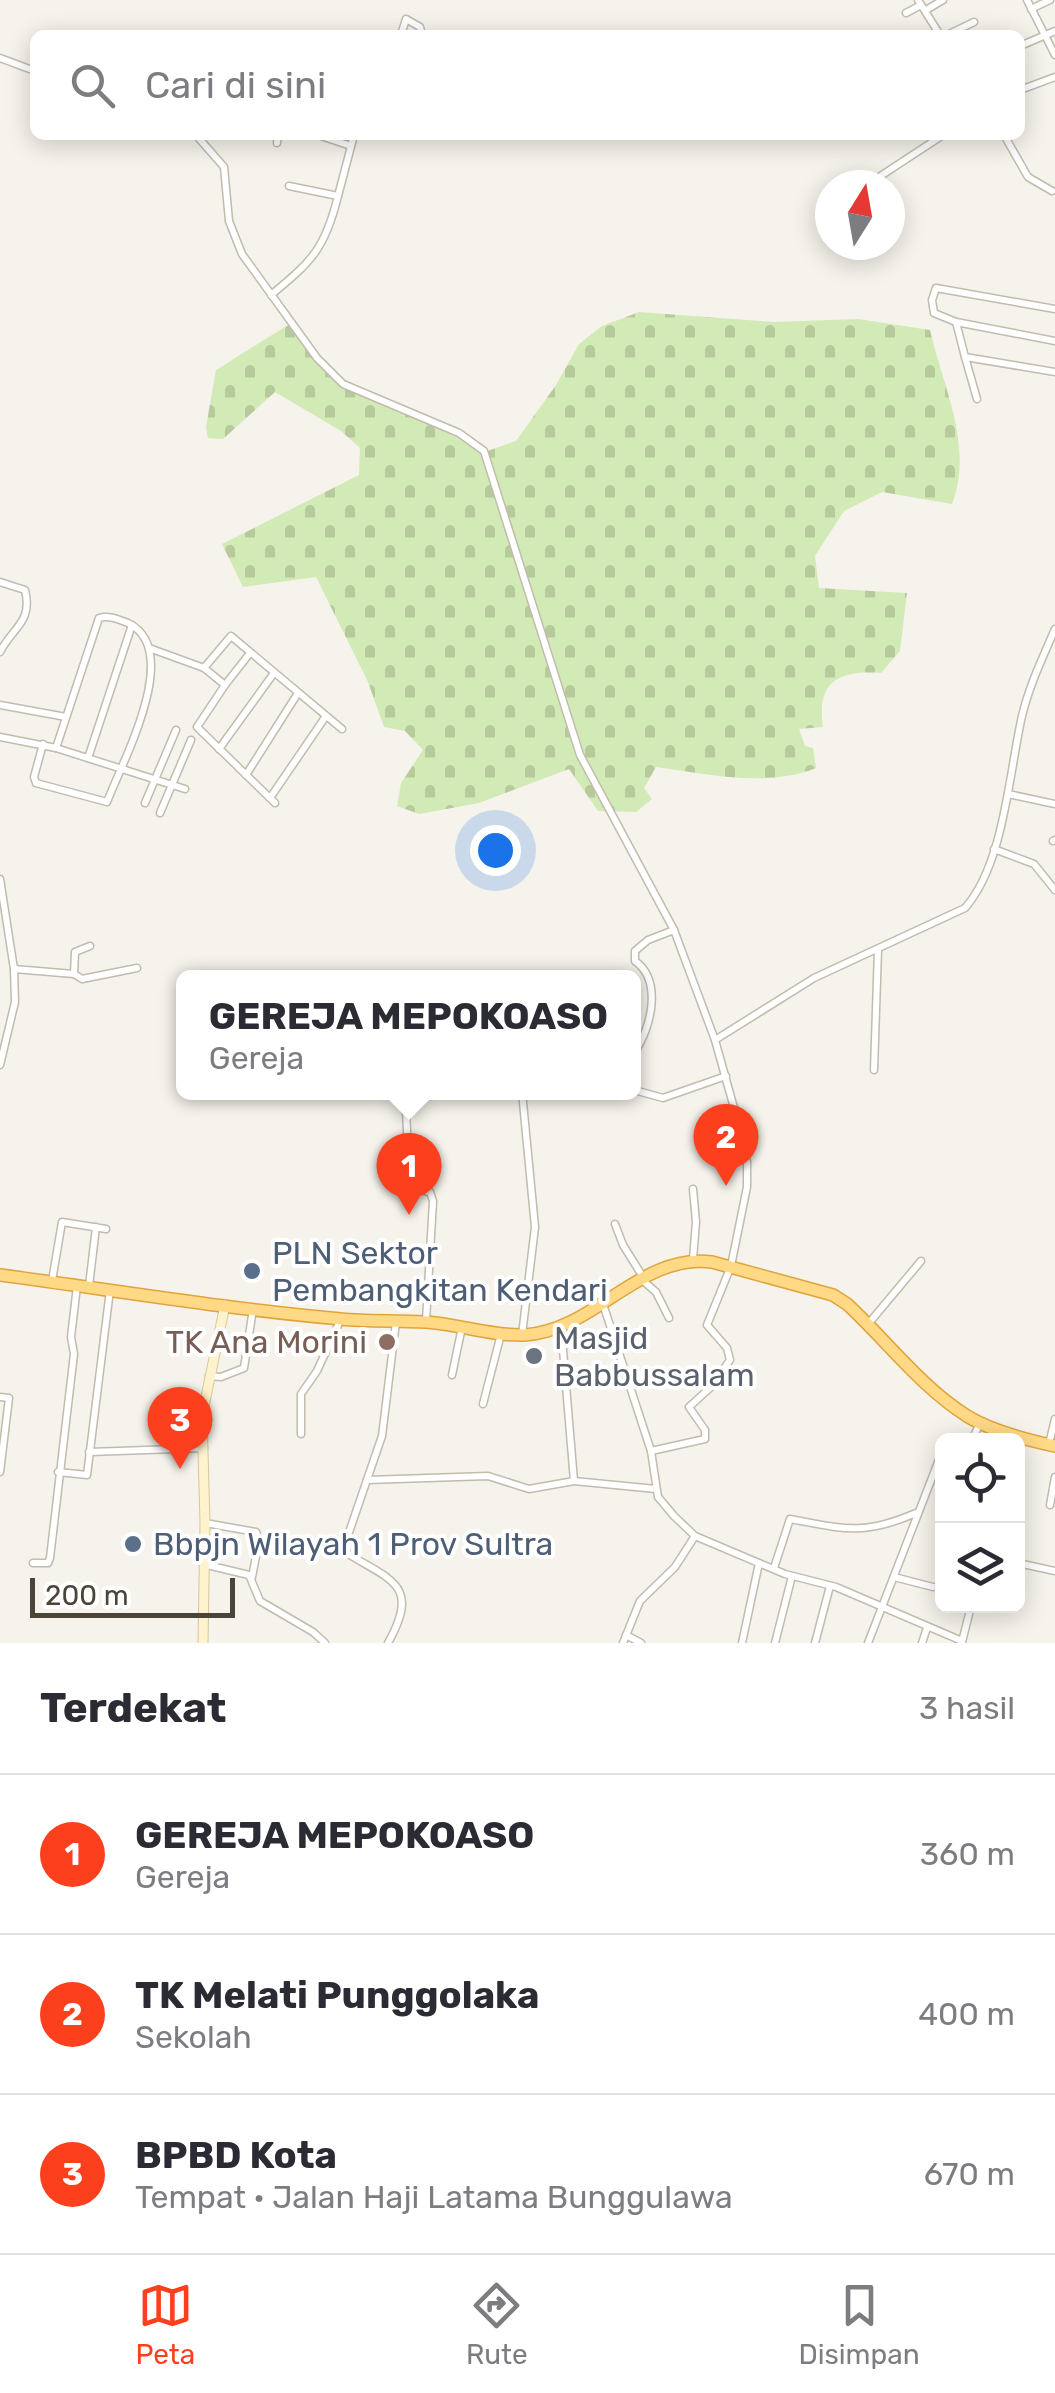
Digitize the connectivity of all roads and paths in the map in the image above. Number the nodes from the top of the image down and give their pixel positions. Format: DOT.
graph roads {
  1 [pos="943,0"];
  2 [pos="1027,0"];
  3 [pos="1050,0"];
  4 [pos="922,5"];
  5 [pos="1032,9"];
  6 [pos="906,12"];
  7 [pos="974,22"];
  8 [pos="403,30"];
  9 [pos="421,30"];
  10 [pos="940,30"];
  11 [pos="956,30"];
  12 [pos="1055,31"];
  13 [pos="1046,35"];
  14 [pos="1025,44"];
  15 [pos="1055,55"];
  16 [pos="0,61"];
  17 [pos="30,70"];
  18 [pos="1055,77"];
  19 [pos="1025,88"];
  20 [pos="201,140"];
  21 [pos="333,140"];
  22 [pos="353,140"];
  23 [pos="935,140"];
  24 [pos="1007,140"];
  25 [pos="351,146"];
  26 [pos="890,170"];
  27 [pos="288,186"];
  28 [pos="1054,190"];
  29 [pos="338,196"];
  30 [pos="271,295"];
  31 [pos="1055,309"];
  32 [pos="956,322"];
  33 [pos="1055,341"];
  34 [pos="965,357"];
  35 [pos="1055,372"];
  36 [pos="977,399"];
  37 [pos="0,582"];
  38 [pos="132,625"];
  39 [pos="1054,633"];
  40 [pos="148,648"];
  41 [pos="0,652"];
  42 [pos="250,653"];
  43 [pos="204,668"];
  44 [pos="274,673"];
  45 [pos="225,685"];
  46 [pos="298,693"];
  47 [pos="0,705"];
  48 [pos="326,716"];
  49 [pos="66,717"];
  50 [pos="176,730"];
  51 [pos="342,730"];
  52 [pos="0,737"];
  53 [pos="191,740"];
  54 [pos="43,744"];
  55 [pos="56,748"];
  56 [pos="220,749"];
  57 [pos="88,758"];
  58 [pos="120,769"];
  59 [pos="246,775"];
  60 [pos="154,780"];
  61 [pos="172,785"];
  62 [pos="185,789"];
  63 [pos="1008,794"];
  64 [pos="146,802"];
  65 [pos="1055,804"];
  66 [pos="160,813"];
  67 [pos="994,849"];
  68 [pos="0,881"];
  69 [pos="1055,890"];
  70 [pos="674,930"];
  71 [pos="90,946"];
  72 [pos="878,950"];
  73 [pos="137,968"];
  74 [pos="14,969"];
  75 [pos="74,974"];
  76 [pos="715,1040"];
  77 [pos="641,1041"];
  78 [pos="0,1065"];
  79 [pos="874,1070"];
  80 [pos="726,1076"];
  81 [pos="641,1092"];
  82 [pos="405,1100"];
  83 [pos="523,1100"];
  84 [pos="693,1189"];
  85 [pos="615,1224"];
  86 [pos="693,1260"];
  87 [pos="921,1260"];
  88 [pos="731,1266"];
  89 [pos="0,1274"];
  90 [pos="642,1278"];
  91 [pos="52,1281"];
  92 [pos="83,1285"];
  93 [pos="110,1288"];
  94 [pos="603,1303"];
  95 [pos="224,1305"];
  96 [pos="253,1310"];
  97 [pos="669,1318"];
  98 [pos="340,1319"];
  99 [pos="396,1322"];
  100 [pos="426,1322"];
  101 [pos="868,1324"];
  102 [pos="560,1325"];
  103 [pos="462,1326"];
  104 [pos="501,1332"];
  105 [pos="522,1335"];
  106 [pos="452,1375"];
  107 [pos="208,1376"];
  108 [pos="4,1398"];
  109 [pos="483,1404"];
  110 [pos="1055,1419"];
  111 [pos="980,1422"];
  112 [pos="975,1433"];
  113 [pos="302,1434"];
  114 [pos="1052,1446"];
  115 [pos="204,1448"];
  116 [pos="651,1451"];
  117 [pos="88,1452"];
  118 [pos="935,1470"];
  119 [pos="0,1472"];
  120 [pos="58,1472"];
  121 [pos="1055,1476"];
  122 [pos="367,1480"];
  123 [pos="574,1481"];
  124 [pos="656,1488"];
  125 [pos="1050,1506"];
  126 [pos="918,1513"];
  127 [pos="206,1523"];
  128 [pos="695,1536"];
  129 [pos="33,1562"];
  130 [pos="759,1563"];
  131 [pos="203,1564"];
  132 [pos="1025,1565"];
  133 [pos="774,1568"];
  134 [pos="1055,1572"];
  135 [pos="792,1576"];
  136 [pos="894,1576"];
  137 [pos="252,1577"];
  138 [pos="830,1586"];
  139 [pos="932,1587"];
  140 [pos="882,1607"];
  141 [pos="970,1613"];
  142 [pos="928,1628"];
  143 [pos="625,1639"];
  144 [pos="962,1642"];
  145 [pos="203,1643"];
  146 [pos="325,1643"];
  147 [pos="388,1643"];
  148 [pos="642,1643"];
  149 [pos="742,1643"];
  150 [pos="775,1643"];
  151 [pos="816,1643"];
  152 [pos="868,1643"];
  153 [pos="922,1643"];
  1 -- 4 [label="street"];
  2 -- 5 [label="street"];
  3 -- 5 [label="street"];
  4 -- 6 [label="street"];
  4 -- 10 [label="street"];
  5 -- 13 [label="street"];
  7 -- 11 [label="street"];
  8 -- 9 [label="street"];
  12 -- 13 [label="street"];
  13 -- 14 [label="street"];
  13 -- 15 [label="street"];
  16 -- 17 [label="street"];
  18 -- 19 [label="street"];
  20 -- 30 [label="street"];
  21 -- 25 [label="street"];
  22 -- 25 [label="street"];
  23 -- 26 [label="street"];
  24 -- 28 [label="street"];
  25 -- 29 [label="street"];
  27 -- 29 [label="street"];
  29 -- 30 [label="street"];
  30 -- 70 [label="street"];
  31 -- 32 [label="street"];
  32 -- 33 [label="street"];
  32 -- 34 [label="street"];
  34 -- 35 [label="street"];
  34 -- 36 [label="street"];
  37 -- 41 [label="street"];
  38 -- 40 [label="street"];
  38 -- 49 [label="street"];
  38 -- 57 [label="street"];
  39 -- 63 [label="street"];
  40 -- 43 [label="street"];
  40 -- 58 [label="street"];
  42 -- 43 [label="street"];
  42 -- 44 [label="street"];
  42 -- 45 [label="street"];
  43 -- 45 [label="street"];
  44 -- 46 [label="street"];
  44 -- 56 [label="street"];
  45 -- 56 [label="street"];
  46 -- 48 [label="street"];
  46 -- 59 [label="street"];
  47 -- 49 [label="street"];
  48 -- 51 [label="street"];
  48 -- 59 [label="street"];
  49 -- 55 [label="street"];
  50 -- 60 [label="street"];
  52 -- 54 [label="street"];
  53 -- 61 [label="street"];
  54 -- 55 [label="street"];
  54 -- 58 [label="street"];
  55 -- 57 [label="street"];
  56 -- 59 [label="street"];
  57 -- 58 [label="street"];
  58 -- 60 [label="street"];
  60 -- 61 [label="street"];
  60 -- 64 [label="street"];
  61 -- 62 [label="street"];
  61 -- 66 [label="street"];
  63 -- 65 [label="street"];
  63 -- 67 [label="street"];
  67 -- 69 [label="street"];
  67 -- 72 [label="street"];
  68 -- 74 [label="street"];
  70 -- 76 [label="street"];
  70 -- 77 [label="street"];
  71 -- 75 [label="street"];
  72 -- 76 [label="street"];
  72 -- 79 [label="street"];
  73 -- 75 [label="street"];
  74 -- 75 [label="street"];
  74 -- 78 [label="street"];
  76 -- 80 [label="street"];
  80 -- 81 [label="street"];
  80 -- 88 [label="street"];
  82 -- 100 [label="street"];
  83 -- 105 [label="street"];
  84 -- 86 [label="street"];
  85 -- 90 [label="street"];
  86 -- 88 [label="highway"];
  86 -- 90 [label="highway"];
  87 -- 101 [label="street"];
  88 -- 101 [label="highway"];
  88 -- 116 [label="street"];
  89 -- 91 [label="highway"];
  90 -- 94 [label="highway"];
  90 -- 97 [label="street"];
  91 -- 92 [label="highway"];
  91 -- 92 [label="street"];
  92 -- 93 [label="highway"];
  92 -- 120 [label="street"];
  93 -- 95 [label="highway"];
  93 -- 117 [label="street"];
  94 -- 102 [label="highway"];
  94 -- 116 [label="street"];
  95 -- 96 [label="highway"];
  95 -- 107 [label="main road"];
  96 -- 98 [label="highway"];
  96 -- 107 [label="street"];
  98 -- 99 [label="highway"];
  98 -- 113 [label="street"];
  99 -- 100 [label="highway"];
  99 -- 122 [label="street"];
  100 -- 103 [label="highway"];
  101 -- 111 [label="highway"];
  102 -- 105 [label="highway"];
  102 -- 123 [label="street"];
  103 -- 104 [label="highway"];
  103 -- 106 [label="street"];
  104 -- 105 [label="highway"];
  104 -- 109 [label="street"];
  107 -- 115 [label="main road"];
  108 -- 119 [label="street"];
  110 -- 114 [label="street"];
  111 -- 112 [label="street"];
  111 -- 114 [label="highway"];
  115 -- 117 [label="street"];
  115 -- 127 [label="main road"];
  116 -- 124 [label="street"];
  117 -- 120 [label="street"];
  118 -- 126 [label="street"];
  120 -- 129 [label="street"];
  121 -- 125 [label="street"];
  122 -- 123 [label="street"];
  122 -- 147 [label="street"];
  123 -- 124 [label="street"];
  124 -- 128 [label="street"];
  126 -- 133 [label="street"];
  126 -- 136 [label="street"];
  127 -- 131 [label="main road"];
  127 -- 137 [label="street"];
  128 -- 130 [label="street"];
  128 -- 143 [label="street"];
  130 -- 133 [label="street"];
  130 -- 149 [label="street"];
  131 -- 137 [label="street"];
  131 -- 145 [label="main road"];
  132 -- 134 [label="street"];
  133 -- 135 [label="street"];
  135 -- 138 [label="street"];
  135 -- 150 [label="street"];
  136 -- 139 [label="street"];
  136 -- 140 [label="street"];
  137 -- 146 [label="street"];
  138 -- 140 [label="street"];
  138 -- 151 [label="street"];
  140 -- 142 [label="street"];
  140 -- 152 [label="street"];
  141 -- 144 [label="street"];
  142 -- 144 [label="street"];
  142 -- 153 [label="street"];
  143 -- 148 [label="street"];
}
